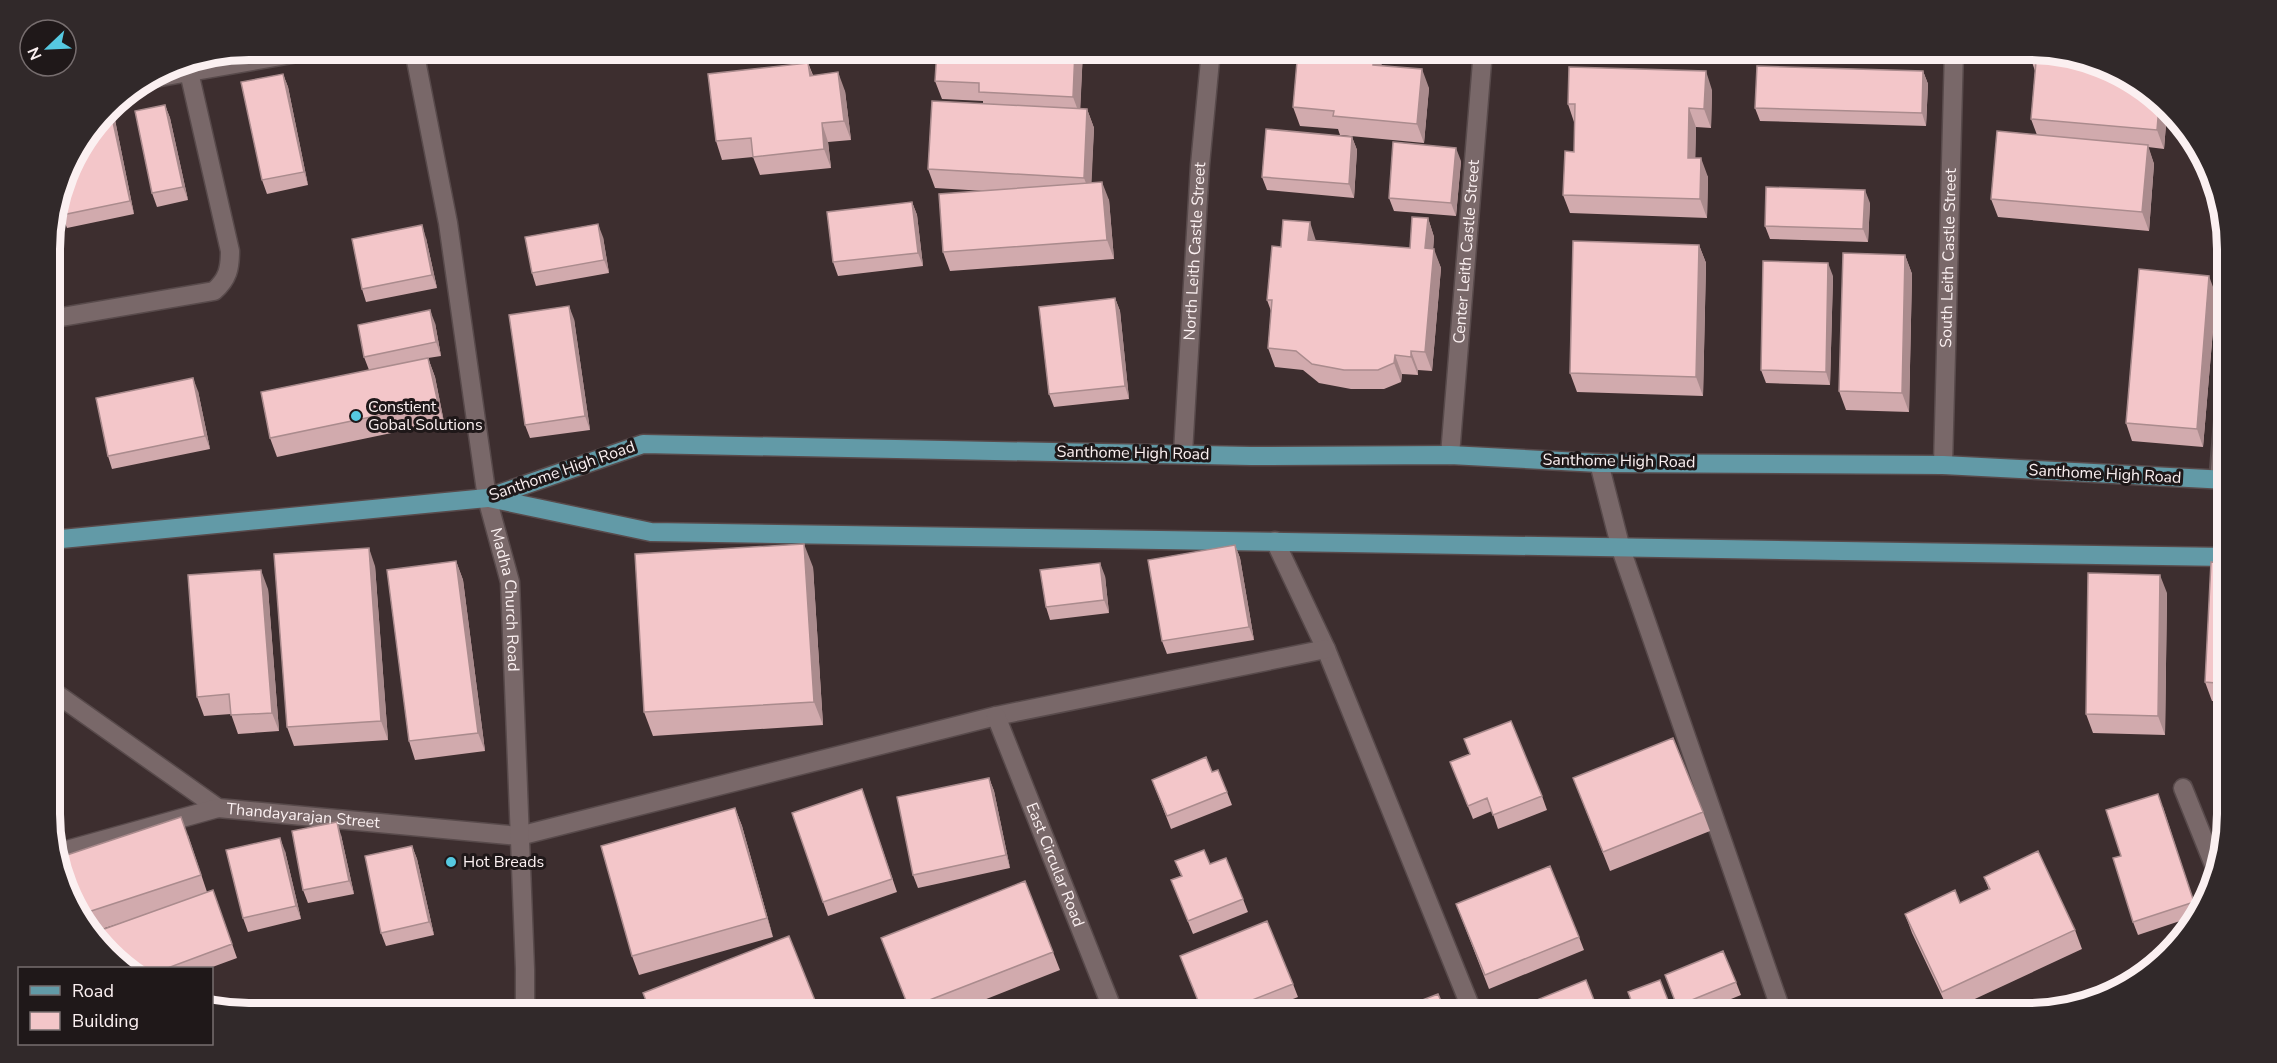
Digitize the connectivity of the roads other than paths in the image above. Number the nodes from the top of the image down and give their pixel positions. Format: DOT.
graph roads {
  1 [pos="258,60"];
  2 [pos="416,60"];
  3 [pos="1210,60"];
  4 [pos="1483,60"];
  5 [pos="1953,60"];
  6 [pos="189,72"];
  7 [pos="174,75"];
  8 [pos="60,317"];
  9 [pos="1183,453"];
  10 [pos="1450,455"];
  11 [pos="1599,463"];
  12 [pos="1942,465"];
  13 [pos="2217,480"];
  14 [pos="487,498"];
  15 [pos="60,539"];
  16 [pos="1275,542"];
  17 [pos="1621,549"];
  18 [pos="2217,557"];
  19 [pos="1326,649"];
  20 [pos="60,696"];
  21 [pos="996,716"];
  22 [pos="2182,788"];
  23 [pos="219,808"];
  24 [pos="519,836"];
  25 [pos="64,851"];
  26 [pos="2211,858"];
  27 [pos="525,1003"];
  28 [pos="1110,1003"];
  29 [pos="1469,1003"];
  30 [pos="1779,1003"];
  1 -- 6 [label="street"];
  2 -- 14 [label="street, Madha Church Road"];
  3 -- 9 [label="street, North Leith Castle Street"];
  4 -- 10 [label="street, Center Leith Castle Street"];
  5 -- 12 [label="street, South Leith Castle Street"];
  6 -- 7 [label="street"];
  6 -- 8 [label="street"];
  9 -- 10 [label="main road, Santhome High Road"];
  9 -- 14 [label="main road, Santhome High Road"];
  10 -- 11 [label="main road, Santhome High Road"];
  11 -- 12 [label="main road, Santhome High Road"];
  11 -- 17 [label="street"];
  12 -- 13 [label="main road, Santhome High Road"];
  14 -- 15 [label="main road, Santhome High Road"];
  14 -- 16 [label="main road"];
  14 -- 24 [label="street, Madha Church Road"];
  16 -- 17 [label="main road"];
  16 -- 19 [label="street"];
  17 -- 18 [label="main road"];
  17 -- 30 [label="street"];
  19 -- 21 [label="street, Thandayarajan Street"];
  19 -- 29 [label="street"];
  20 -- 23 [label="street, Thandayarajan Street"];
  21 -- 24 [label="street, Thandayarajan Street"];
  21 -- 28 [label="street, East Circular Road"];
  22 -- 26 [label="street"];
  23 -- 24 [label="street, Thandayarajan Street"];
  23 -- 25 [label="street"];
  24 -- 27 [label="street, Madha Church Road"];
}
